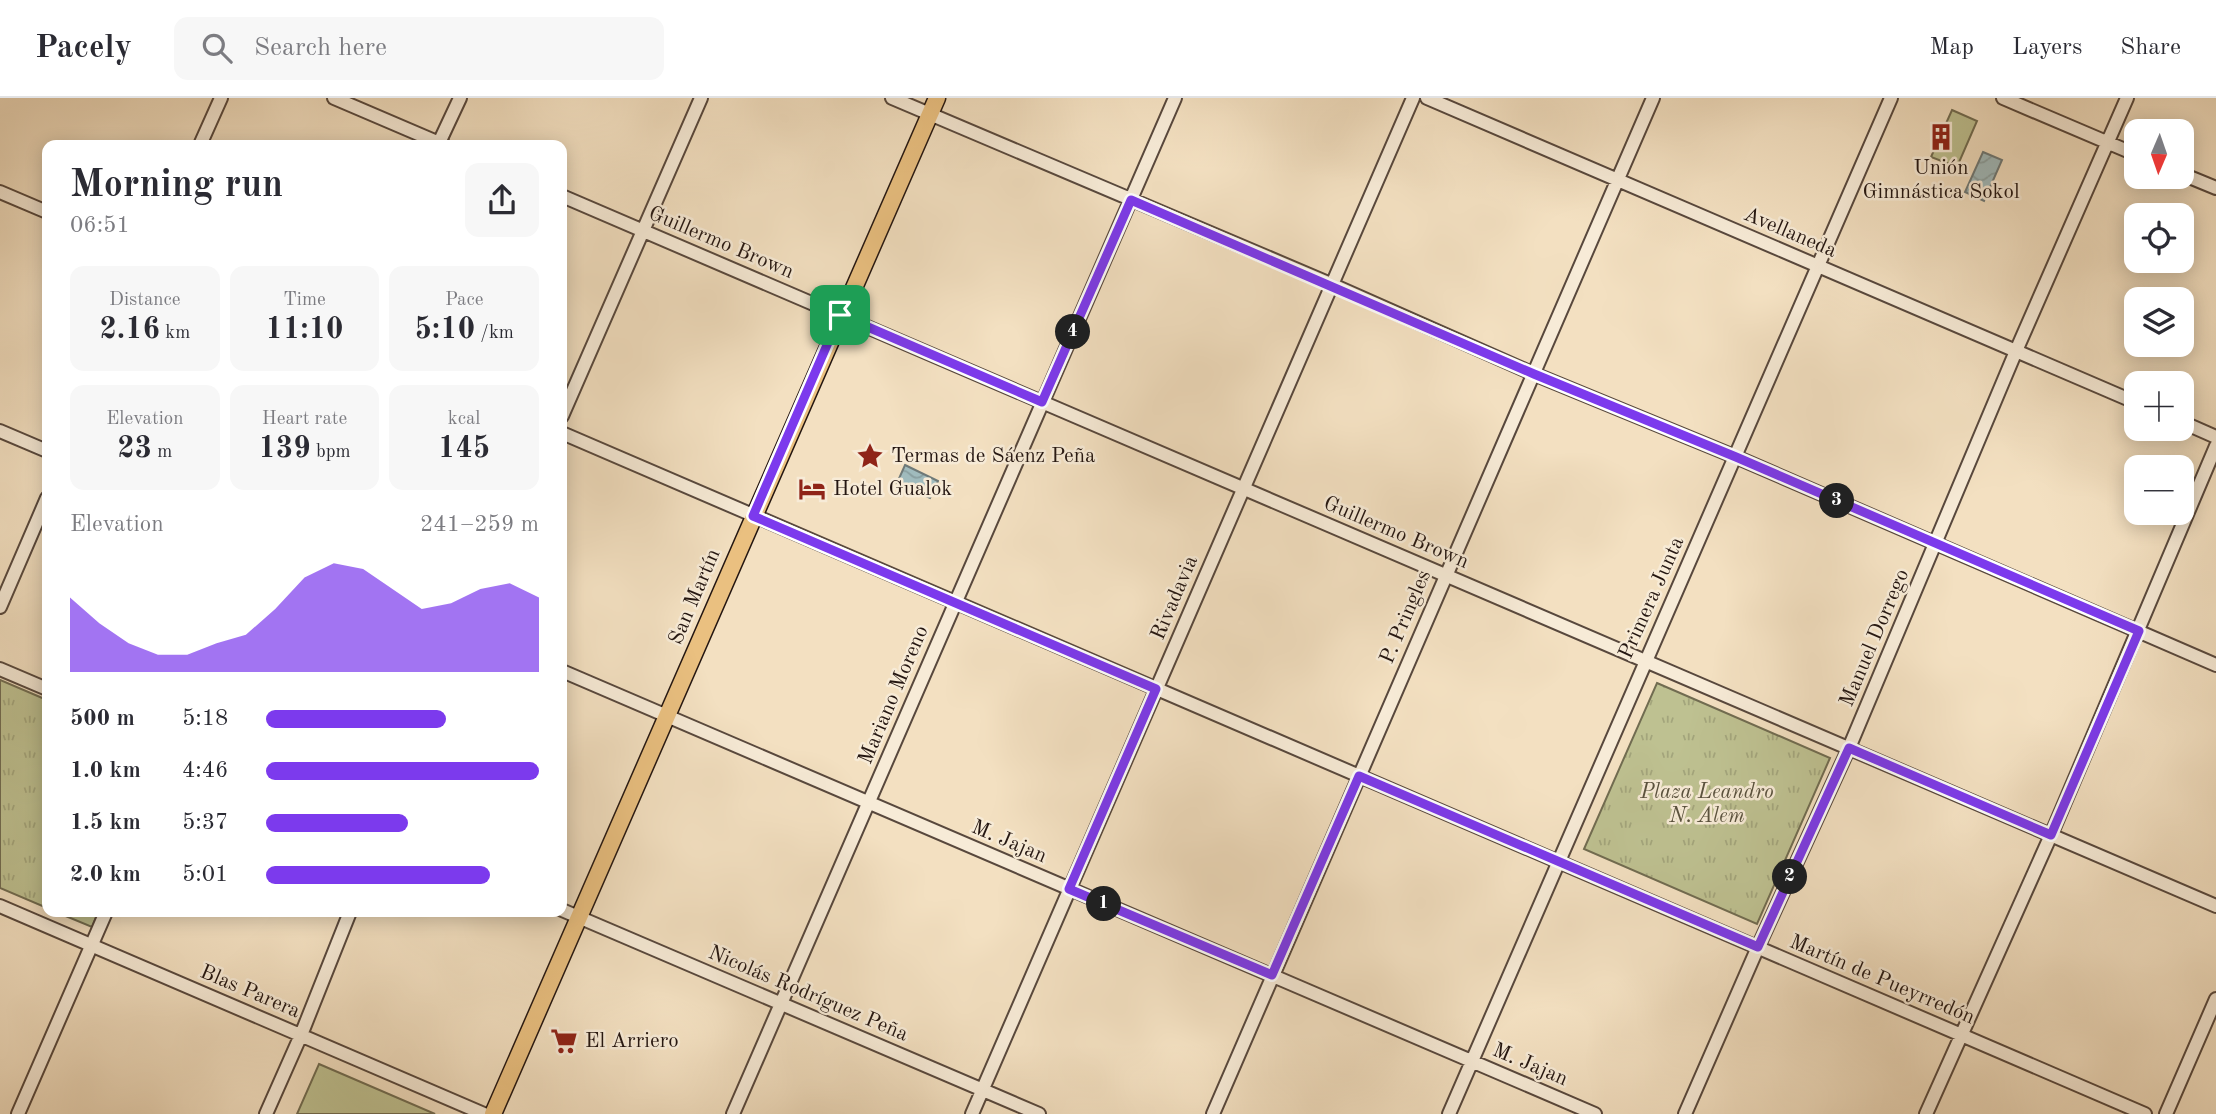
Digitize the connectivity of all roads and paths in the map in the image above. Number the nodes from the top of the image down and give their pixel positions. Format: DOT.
graph roads {
  1 [pos="221,98"];
  2 [pos="334,98"];
  3 [pos="460,98"];
  4 [pos="701,98"];
  5 [pos="892,98"];
  6 [pos="937,98"];
  7 [pos="1175,98"];
  8 [pos="1413,98"];
  9 [pos="1427,98"];
  10 [pos="1653,98"];
  11 [pos="1891,98"];
  12 [pos="2003,98"];
  13 [pos="2127,98"];
  14 [pos="930,114"];
  15 [pos="202,140"];
  16 [pos="430,140"];
  17 [pos="443,140"];
  18 [pos="2108,142"];
  19 [pos="2124,149"];
  20 [pos="1617,179"];
  21 [pos="2194,179"];
  22 [pos="2216,188"];
  23 [pos="0,192"];
  24 [pos="567,198"];
  25 [pos="1131,200"];
  26 [pos="42,210"];
  27 [pos="643,231"];
  28 [pos="1817,265"];
  29 [pos="1333,285"];
  30 [pos="840,315"];
  31 [pos="2016,351"];
  32 [pos="1534,374"];
  33 [pos="2124,397"];
  34 [pos="1042,402"];
  35 [pos="567,405"];
  36 [pos="2194,427"];
  37 [pos="0,431"];
  38 [pos="567,435"];
  39 [pos="2216,437"];
  40 [pos="2216,446"];
  41 [pos="42,449"];
  42 [pos="1736,457"];
  43 [pos="1243,488"];
  44 [pos="42,510"];
  45 [pos="753,516"];
  46 [pos="1936,545"];
  47 [pos="1446,575"];
  48 [pos="955,602"];
  49 [pos="0,607"];
  50 [pos="2139,631"];
  51 [pos="1645,661"];
  52 [pos="2216,665"];
  53 [pos="0,669"];
  54 [pos="567,673"];
  55 [pos="42,687"];
  56 [pos="1156,689"];
  57 [pos="666,716"];
  58 [pos="1849,748"];
  59 [pos="1359,776"];
  60 [pos="868,803"];
  61 [pos="2051,835"];
  62 [pos="1558,862"];
  63 [pos="1069,889"];
  64 [pos="0,906"];
  65 [pos="2216,906"];
  66 [pos="567,912"];
  67 [pos="104,917"];
  68 [pos="348,917"];
  69 [pos="579,917"];
  70 [pos="91,946"];
  71 [pos="1758,947"];
  72 [pos="1272,975"];
  73 [pos="2216,999"];
  74 [pos="782,1002"];
  75 [pos="301,1035"];
  76 [pos="1960,1035"];
  77 [pos="1472,1061"];
  78 [pos="982,1090"];
  79 [pos="18,1114"];
  80 [pos="266,1114"];
  81 [pos="484,1114"];
  82 [pos="494,1114"];
  83 [pos="733,1114"];
  84 [pos="972,1114"];
  85 [pos="1039,1114"];
  86 [pos="1213,1114"];
  87 [pos="1449,1114"];
  88 [pos="1595,1114"];
  89 [pos="1685,1114"];
  90 [pos="1926,1114"];
  91 [pos="2145,1114"];
  92 [pos="2166,1114"];
  1 -- 15 [label="street"];
  2 -- 16 [label="street"];
  3 -- 17 [label="street"];
  4 -- 27 [label="street"];
  5 -- 14 [label="street"];
  6 -- 14 [label="main road, San Martín"];
  7 -- 25 [label="street, Mariano Moreno"];
  8 -- 29 [label="street, Rivadavia"];
  9 -- 20 [label="street, Avellaneda"];
  10 -- 20 [label="street, P. Pringles"];
  11 -- 28 [label="street, Primera Junta"];
  12 -- 18 [label="street"];
  13 -- 18 [label="street, Manuel Dorrego"];
  14 -- 25 [label="street"];
  14 -- 30 [label="main road, San Martín"];
  18 -- 19 [label="street"];
  18 -- 31 [label="street, Manuel Dorrego"];
  20 -- 28 [label="street, Avellaneda"];
  20 -- 32 [label="street, P. Pringles"];
  21 -- 22 [label="street"];
  23 -- 26 [label="street"];
  24 -- 27 [label="street, Guillermo Brown"];
  25 -- 29 [label="street"];
  25 -- 34 [label="street, Mariano Moreno"];
  27 -- 30 [label="street, Guillermo Brown"];
  27 -- 35 [label="street"];
  28 -- 31 [label="street, Avellaneda"];
  28 -- 42 [label="street, Primera Junta"];
  29 -- 32 [label="street"];
  29 -- 43 [label="street, Rivadavia"];
  30 -- 34 [label="street, Guillermo Brown"];
  30 -- 45 [label="main road, San Martín"];
  31 -- 33 [label="street, Avellaneda"];
  31 -- 46 [label="street, Manuel Dorrego"];
  32 -- 42 [label="street"];
  32 -- 47 [label="street, P. Pringles"];
  34 -- 43 [label="street, Guillermo Brown"];
  34 -- 48 [label="street, Mariano Moreno"];
  36 -- 39 [label="street"];
  37 -- 41 [label="street"];
  38 -- 45 [label="street, Martín de Pueyrredón"];
  40 -- 50 [label="street"];
  42 -- 46 [label="street"];
  42 -- 51 [label="street, Primera Junta"];
  43 -- 47 [label="street, Guillermo Brown"];
  43 -- 56 [label="street, Rivadavia"];
  44 -- 49 [label="street"];
  45 -- 48 [label="street, Martín de Pueyrredón"];
  45 -- 57 [label="main road, San Martín"];
  46 -- 50 [label="street"];
  46 -- 58 [label="street, Manuel Dorrego"];
  47 -- 51 [label="street, Guillermo Brown"];
  47 -- 59 [label="street, P. Pringles"];
  48 -- 56 [label="street, Martín de Pueyrredón"];
  48 -- 60 [label="street, Mariano Moreno"];
  50 -- 52 [label="street"];
  50 -- 61 [label="street"];
  51 -- 58 [label="street, Guillermo Brown"];
  51 -- 62 [label="street, Primera Junta"];
  53 -- 55 [label="street"];
  54 -- 57 [label="street, M. Jajan"];
  56 -- 59 [label="street, Martín de Pueyrredón"];
  56 -- 63 [label="street, Rivadavia"];
  57 -- 60 [label="street, M. Jajan"];
  57 -- 69 [label="main road, San Martín"];
  58 -- 61 [label="street, Guillermo Brown"];
  58 -- 71 [label="street, Manuel Dorrego"];
  59 -- 62 [label="street, Martín de Pueyrredón"];
  59 -- 72 [label="street, P. Pringles"];
  60 -- 63 [label="street, M. Jajan"];
  60 -- 74 [label="street, Mariano Moreno"];
  61 -- 65 [label="street, Guillermo Brown"];
  61 -- 76 [label="street"];
  62 -- 71 [label="street, Martín de Pueyrredón"];
  62 -- 77 [label="street, Primera Junta"];
  63 -- 72 [label="street, M. Jajan"];
  63 -- 78 [label="street, Rivadavia"];
  64 -- 70 [label="street, Blas Parera"];
  66 -- 69 [label="street, Nicolás Rodríguez Peña"];
  67 -- 70 [label="street"];
  68 -- 75 [label="street"];
  69 -- 74 [label="street, Nicolás Rodríguez Peña"];
  69 -- 82 [label="main road, San Martín"];
  70 -- 75 [label="street, Blas Parera"];
  70 -- 79 [label="street"];
  71 -- 76 [label="street, Martín de Pueyrredón"];
  71 -- 89 [label="street, Manuel Dorrego"];
  72 -- 77 [label="street, M. Jajan"];
  72 -- 86 [label="street, P. Pringles"];
  73 -- 92 [label="street"];
  74 -- 78 [label="street, Nicolás Rodríguez Peña"];
  74 -- 83 [label="street, Mariano Moreno"];
  75 -- 80 [label="street"];
  75 -- 81 [label="street, Blas Parera"];
  76 -- 90 [label="street"];
  76 -- 91 [label="street, Martín de Pueyrredón"];
  77 -- 87 [label="street, Primera Junta"];
  77 -- 88 [label="street, M. Jajan"];
  78 -- 84 [label="street, Rivadavia"];
  78 -- 85 [label="street, Nicolás Rodríguez Peña"];
}
